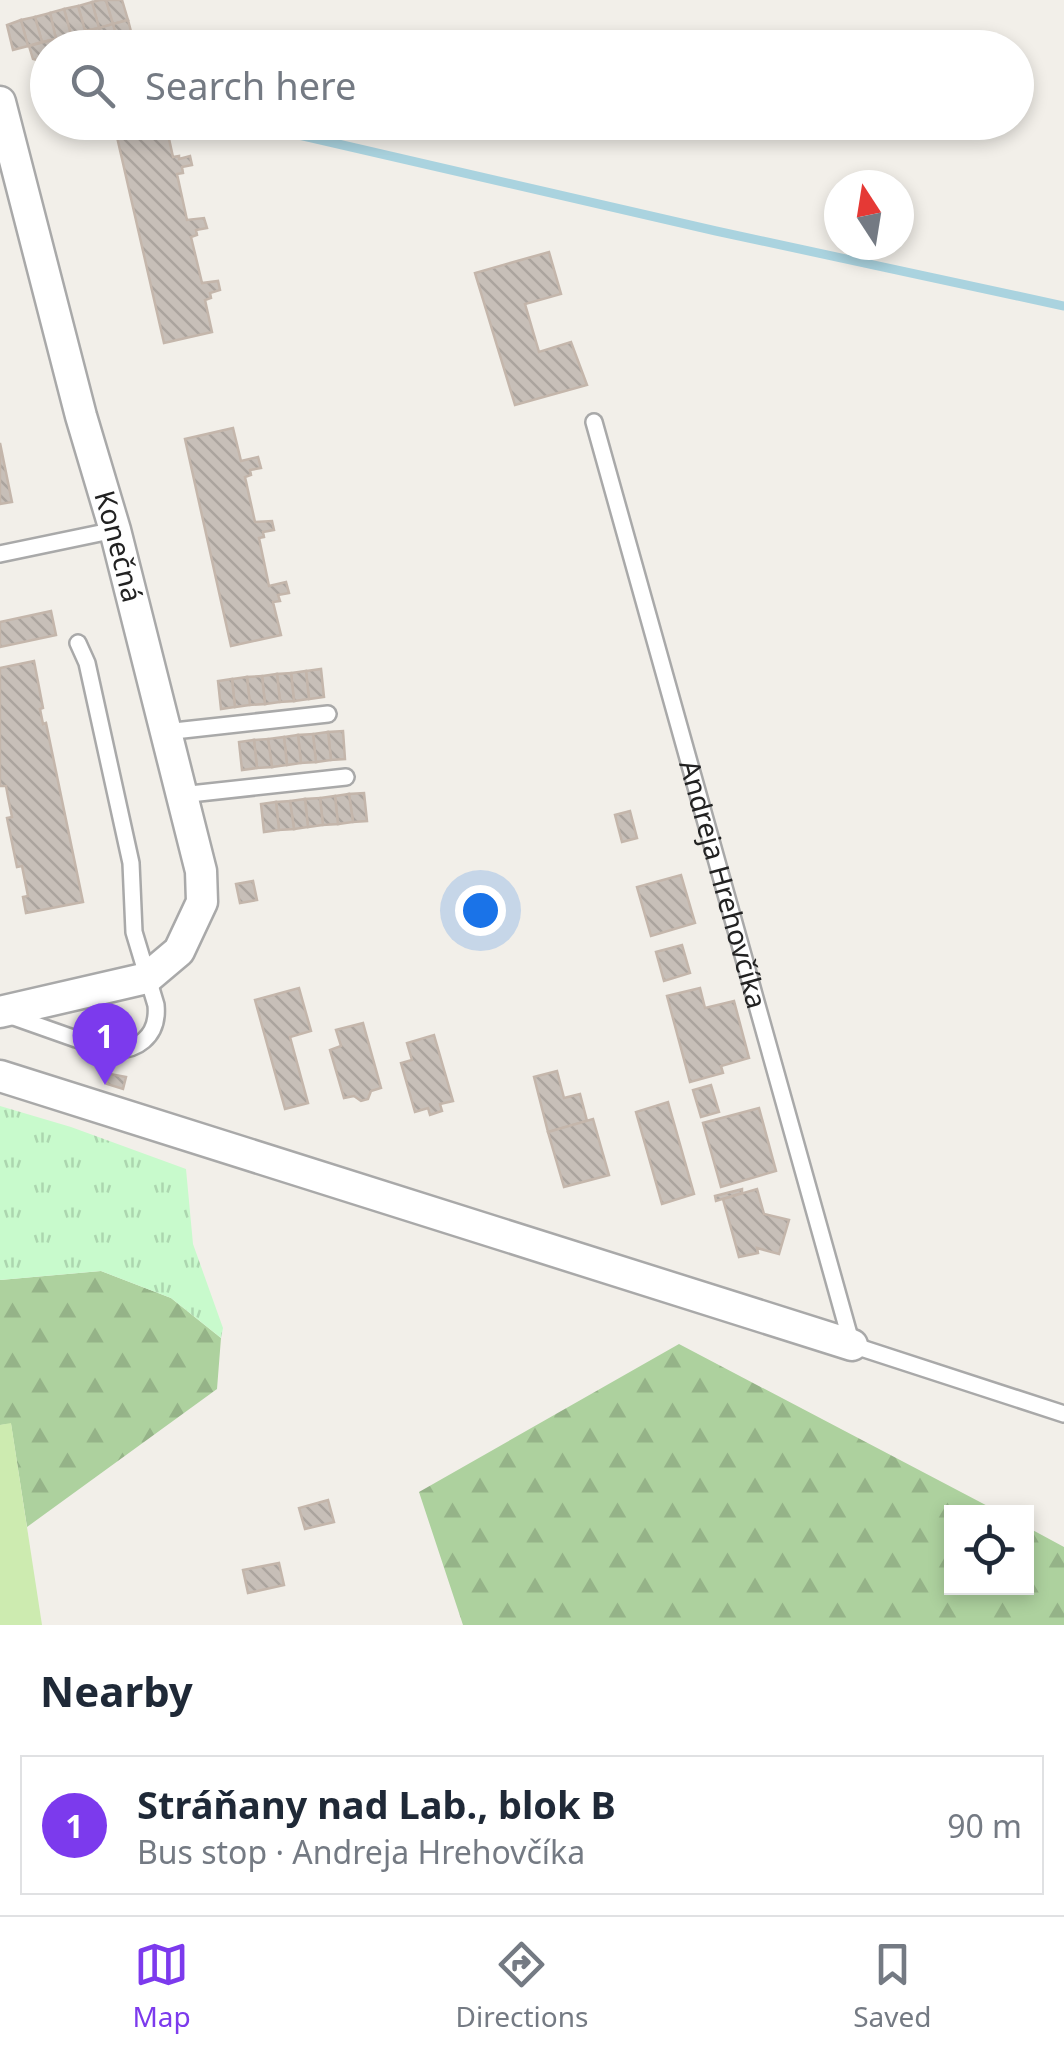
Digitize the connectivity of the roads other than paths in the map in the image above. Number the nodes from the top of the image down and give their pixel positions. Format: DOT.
graph roads {
  1 [pos="0,102"];
  2 [pos="594,422"];
  3 [pos="115,530"];
  4 [pos="0,554"];
  5 [pos="78,642"];
  6 [pos="328,714"];
  7 [pos="165,732"];
  8 [pos="346,777"];
  9 [pos="181,796"];
  10 [pos="147,978"];
  11 [pos="0,1012"];
  12 [pos="0,1076"];
  13 [pos="852,1345"];
  14 [pos="1064,1414"];
  1 -- 3 [label="street, Konečná"];
  2 -- 13 [label="lane, Andreja Hrehovčíka"];
  3 -- 4 [label="lane"];
  3 -- 7 [label="street, Konečná"];
  5 -- 10 [label="lane"];
  6 -- 7 [label="lane"];
  7 -- 9 [label="street, Konečná"];
  8 -- 9 [label="lane"];
  9 -- 10 [label="street, Konečná"];
  10 -- 11 [label="street"];
  10 -- 11 [label="lane"];
  12 -- 13 [label="street"];
  13 -- 14 [label="lane"];
}
